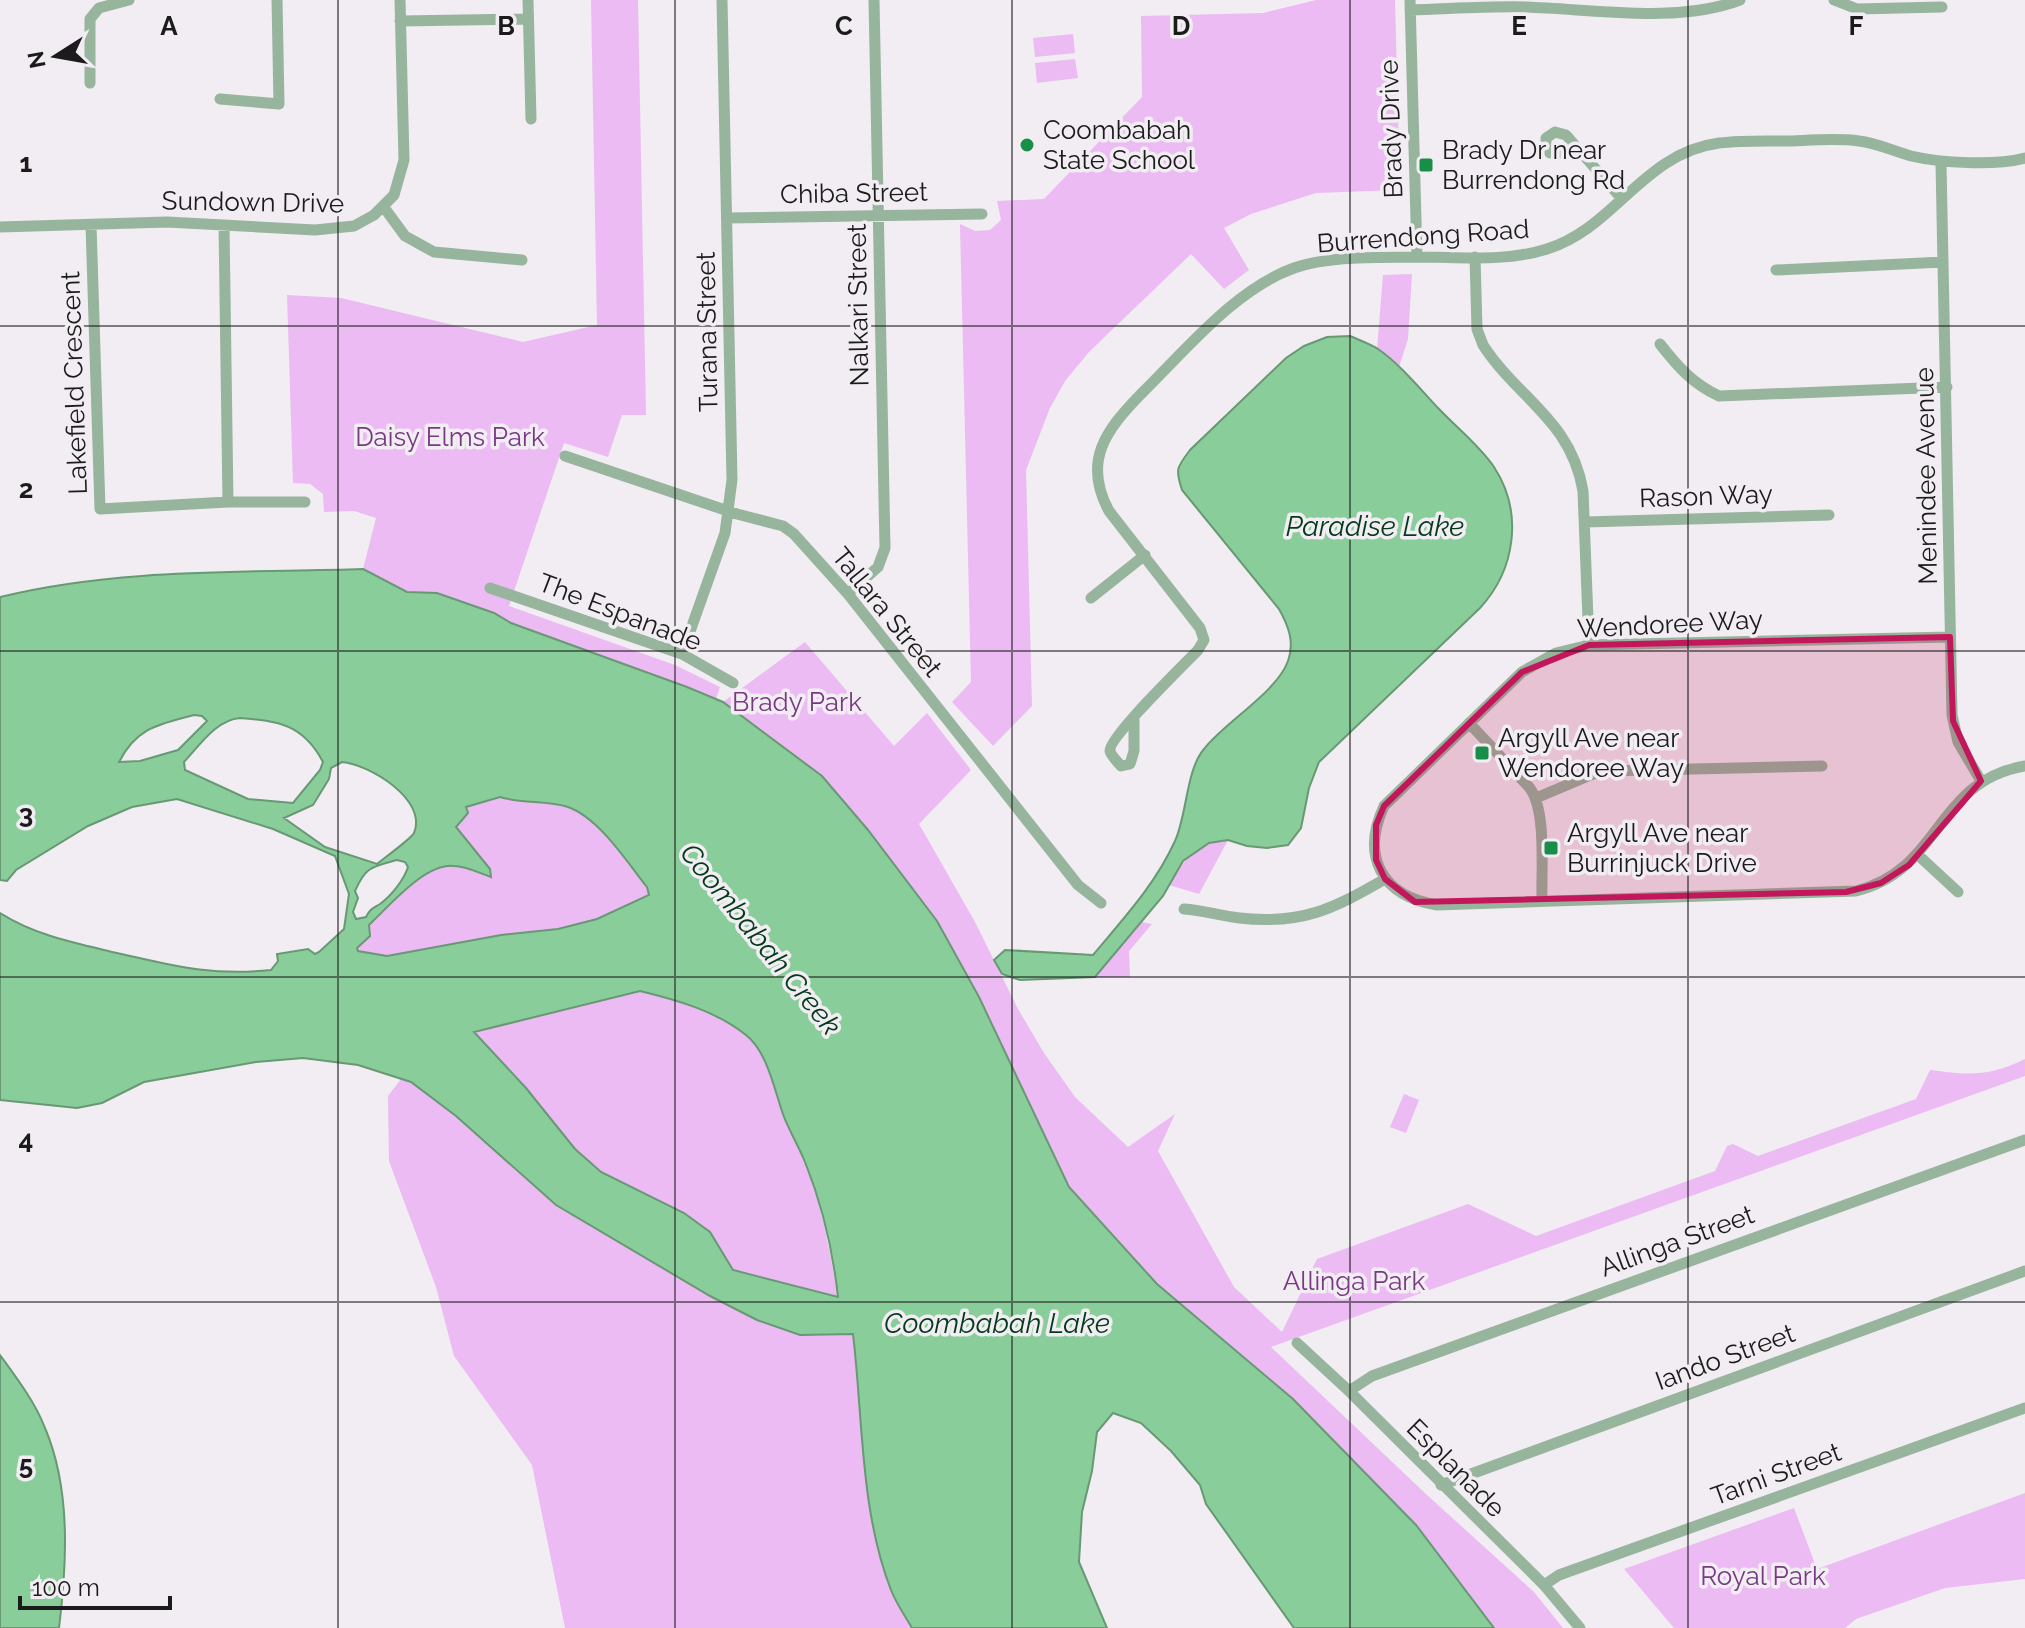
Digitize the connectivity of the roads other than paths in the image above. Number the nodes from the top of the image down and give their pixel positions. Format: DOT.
graph roads {
  1 [pos="129,0"];
  2 [pos="277,0"];
  3 [pos="400,0"];
  4 [pos="528,0"];
  5 [pos="722,0"];
  6 [pos="874,0"];
  7 [pos="1740,0"];
  8 [pos="1834,0"];
  9 [pos="1523,4"];
  10 [pos="1410,5"];
  11 [pos="1654,6"];
  12 [pos="1942,7"];
  13 [pos="528,19"];
  14 [pos="400,21"];
  15 [pos="90,83"];
  16 [pos="220,99"];
  17 [pos="531,119"];
  18 [pos="1580,153"];
  19 [pos="2024,160"];
  20 [pos="1941,163"];
  21 [pos="1621,198"];
  22 [pos="383,206"];
  23 [pos="879,214"];
  24 [pos="982,214"];
  25 [pos="727,218"];
  26 [pos="91,225"];
  27 [pos="224,225"];
  28 [pos="0,227"];
  29 [pos="1417,257"];
  30 [pos="1475,257"];
  31 [pos="522,260"];
  32 [pos="1943,262"];
  33 [pos="1776,270"];
  34 [pos="1660,344"];
  35 [pos="1947,387"];
  36 [pos="565,456"];
  37 [pos="228,502"];
  38 [pos="305,502"];
  39 [pos="730,510"];
  40 [pos="1829,515"];
  41 [pos="1585,522"];
  42 [pos="1145,555"];
  43 [pos="490,588"];
  44 [pos="848,594"];
  45 [pos="1091,598"];
  46 [pos="1950,637"];
  47 [pos="1589,645"];
  48 [pos="682,654"];
  49 [pos="733,683"];
  50 [pos="1134,717"];
  51 [pos="1469,723"];
  52 [pos="1822,766"];
  53 [pos="2025,766"];
  54 [pos="1981,781"];
  55 [pos="1536,798"];
  56 [pos="1918,855"];
  57 [pos="1385,879"];
  58 [pos="1958,892"];
  59 [pos="1542,900"];
  60 [pos="1101,903"];
  61 [pos="1184,909"];
  62 [pos="2025,1140"];
  63 [pos="2025,1271"];
  64 [pos="1297,1343"];
  65 [pos="1349,1391"];
  66 [pos="2025,1408"];
  67 [pos="1441,1485"];
  68 [pos="1544,1585"];
  69 [pos="1580,1628"];
  1 -- 15 [label="street"];
  2 -- 16 [label="street"];
  3 -- 14 [label="street, Sundown Drive"];
  4 -- 13 [label="street"];
  5 -- 25 [label="street, Turana Street"];
  6 -- 23 [label="street, Nalkari Street"];
  7 -- 11 [label="street"];
  8 -- 12 [label="street"];
  9 -- 10 [label="street"];
  9 -- 11 [label="street"];
  10 -- 29 [label="street, Brady Drive"];
  13 -- 14 [label="street"];
  13 -- 17 [label="street"];
  14 -- 22 [label="street, Sundown Drive"];
  18 -- 21 [label="street"];
  19 -- 20 [label="street, Burrendong Road"];
  20 -- 21 [label="street, Burrendong Road"];
  20 -- 32 [label="street, Menindee Avenue"];
  21 -- 30 [label="street, Burrendong Road"];
  22 -- 27 [label="street, Sundown Drive"];
  22 -- 31 [label="street"];
  23 -- 24 [label="street, Chiba Street"];
  23 -- 25 [label="street, Chiba Street"];
  23 -- 44 [label="street, Nalkari Street"];
  25 -- 39 [label="street, Turana Street"];
  26 -- 27 [label="street, Sundown Drive"];
  26 -- 28 [label="street, Sundown Drive"];
  26 -- 37 [label="street, Lakefield Crescent"];
  27 -- 37 [label="street"];
  29 -- 30 [label="street, Burrendong Road"];
  29 -- 42 [label="street, Burrendong Road"];
  30 -- 41 [label="street"];
  32 -- 33 [label="street"];
  32 -- 35 [label="street, Menindee Avenue"];
  34 -- 35 [label="street"];
  35 -- 46 [label="street, Menindee Avenue"];
  36 -- 39 [label="street, Tallara Street"];
  37 -- 38 [label="street, Lakefield Crescent"];
  39 -- 44 [label="street, Tallara Street"];
  39 -- 48 [label="street, Turana Street"];
  40 -- 41 [label="street, Rason Way"];
  41 -- 47 [label="street"];
  42 -- 45 [label="street"];
  42 -- 50 [label="street, Burrendong Road"];
  43 -- 48 [label="street, The Espanade"];
  44 -- 60 [label="street, Tallara Street"];
  46 -- 47 [label="street, Wendoree Way"];
  46 -- 54 [label="street, Menindee Avenue"];
  47 -- 51 [label="street, Wendoree Way"];
  48 -- 49 [label="street, The Espanade"];
  51 -- 55 [label="street"];
  51 -- 57 [label="street, Wendoree Way"];
  52 -- 55 [label="street"];
  53 -- 54 [label="street"];
  54 -- 56 [label="street"];
  55 -- 59 [label="street"];
  56 -- 58 [label="street"];
  56 -- 59 [label="street"];
  57 -- 59 [label="street"];
  57 -- 61 [label="street"];
  62 -- 65 [label="street, Allinga Street"];
  63 -- 67 [label="street, Iando Street"];
  64 -- 65 [label="street, Esplanade"];
  65 -- 67 [label="street, Esplanade"];
  66 -- 68 [label="street, Tarni Street"];
  67 -- 68 [label="street, Esplanade"];
  68 -- 69 [label="street, Esplanade"];
}
